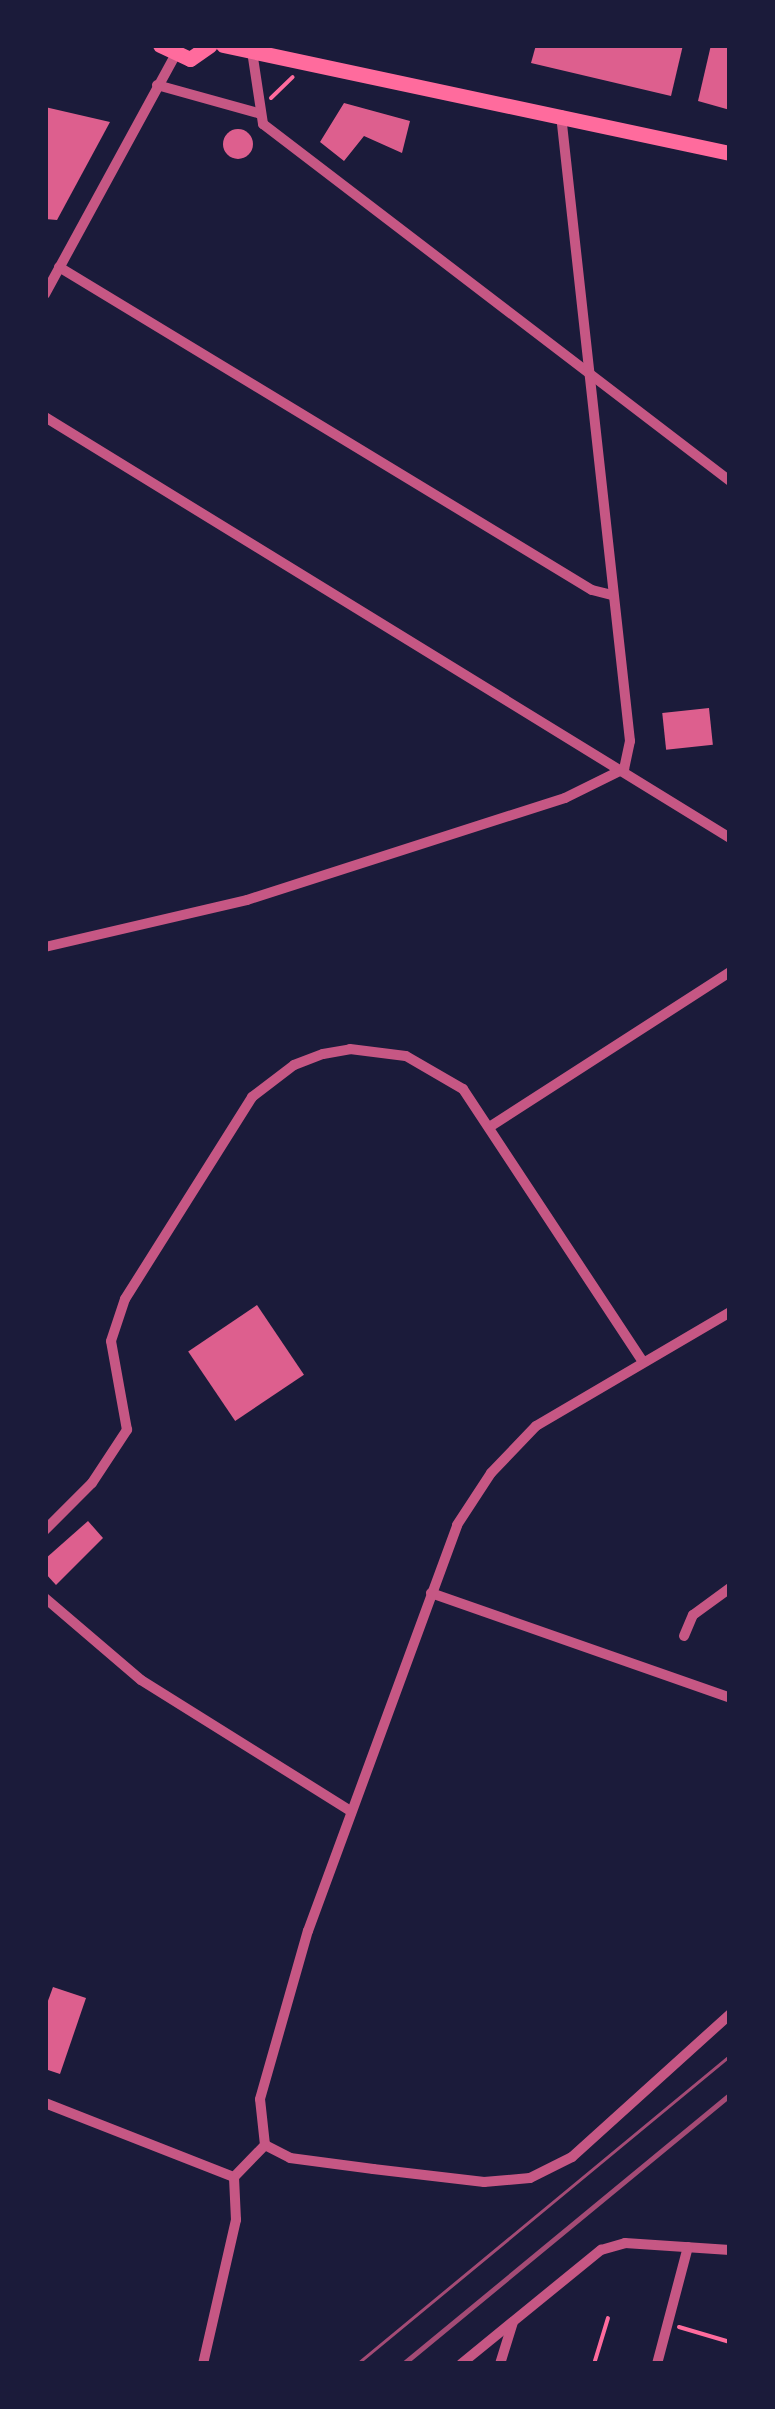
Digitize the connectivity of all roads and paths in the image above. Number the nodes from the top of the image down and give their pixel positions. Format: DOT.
graph roads {
  1 [pos="160,45"];
  2 [pos="210,45"];
  3 [pos="223,45"];
  4 [pos="252,51"];
  5 [pos="175,56"];
  6 [pos="313,63"];
  7 [pos="158,85"];
  8 [pos="258,113"];
  9 [pos="561,114"];
  10 [pos="730,153"];
  11 [pos="60,267"];
  12 [pos="45,294"];
  13 [pos="589,373"];
  14 [pos="45,417"];
  15 [pos="730,481"];
  16 [pos="612,595"];
  17 [pos="624,770"];
  18 [pos="730,838"];
  19 [pos="45,947"];
  20 [pos="730,972"];
  21 [pos="490,1126"];
  22 [pos="730,1312"];
  23 [pos="643,1362"];
  24 [pos="45,1530"];
  25 [pos="730,1588"];
  26 [pos="431,1592"];
  27 [pos="45,1598"];
  28 [pos="684,1636"];
  29 [pos="730,1698"];
  30 [pos="351,1811"];
  31 [pos="730,2014"];
  32 [pos="45,2103"];
  33 [pos="266,2145"];
  34 [pos="234,2177"];
  35 [pos="688,2247"];
  36 [pos="730,2250"];
  37 [pos="608,2318"];
  38 [pos="513,2321"];
  39 [pos="670,2325"];
  40 [pos="730,2342"];
  41 [pos="203,2364"];
  42 [pos="461,2364"];
  43 [pos="500,2364"];
  44 [pos="594,2364"];
  45 [pos="658,2364"];
  1 -- 5 [label="main road"];
  2 -- 5 [label="main road"];
  3 -- 4 [label="main road"];
  4 -- 6 [label="main road"];
  4 -- 8 [label="street"];
  5 -- 7 [label="street"];
  6 -- 8 [label="path"];
  6 -- 9 [label="main road"];
  7 -- 8 [label="street"];
  7 -- 11 [label="street"];
  8 -- 13 [label="street"];
  9 -- 10 [label="main road"];
  9 -- 13 [label="street"];
  11 -- 12 [label="street"];
  11 -- 16 [label="street"];
  13 -- 15 [label="street"];
  13 -- 16 [label="street"];
  14 -- 17 [label="street"];
  16 -- 17 [label="street"];
  17 -- 18 [label="street"];
  17 -- 19 [label="street"];
  20 -- 21 [label="street"];
  21 -- 23 [label="street"];
  21 -- 24 [label="street"];
  22 -- 23 [label="street"];
  23 -- 26 [label="street"];
  25 -- 28 [label="street"];
  26 -- 29 [label="street"];
  26 -- 30 [label="street"];
  27 -- 30 [label="street"];
  30 -- 33 [label="street"];
  31 -- 33 [label="street"];
  32 -- 34 [label="street"];
  33 -- 34 [label="street"];
  34 -- 41 [label="street"];
  35 -- 36 [label="street"];
  35 -- 38 [label="street"];
  35 -- 39 [label="street"];
  37 -- 44 [label="path"];
  38 -- 42 [label="street"];
  38 -- 43 [label="street"];
  39 -- 40 [label="path"];
  39 -- 45 [label="street"];
}
